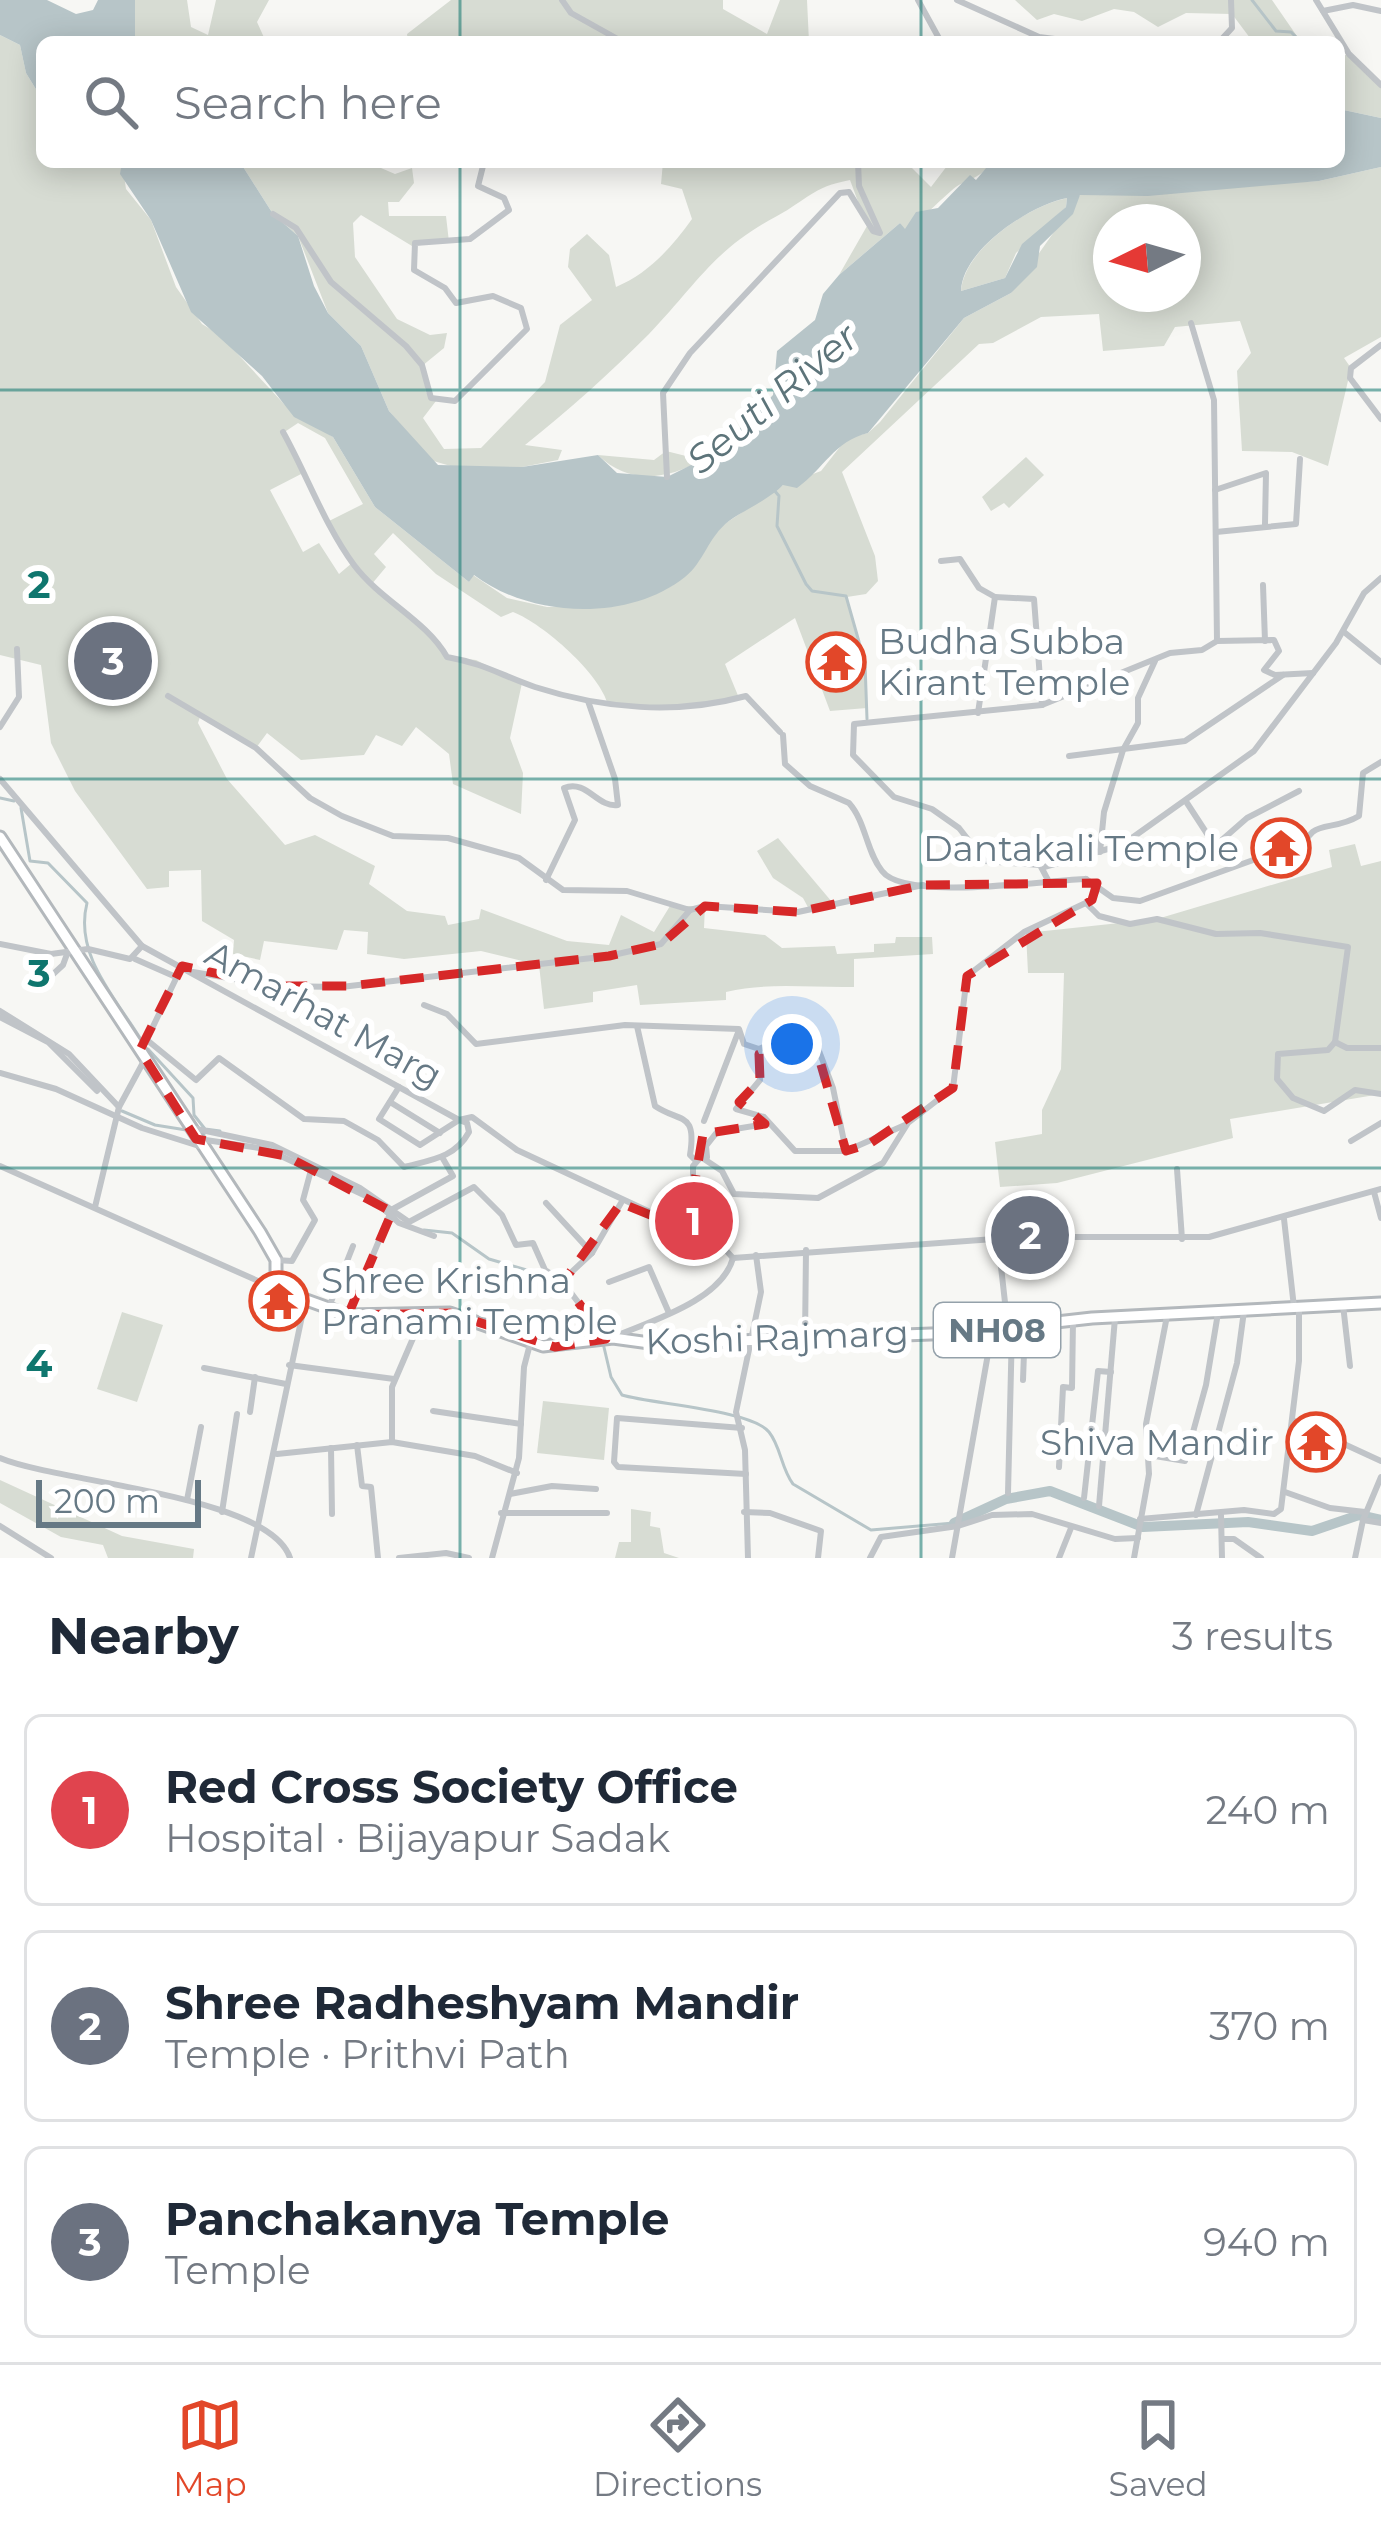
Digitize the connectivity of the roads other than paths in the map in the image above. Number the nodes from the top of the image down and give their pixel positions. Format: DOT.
graph roads {
  1 [pos="562,0"];
  2 [pos="918,0"];
  3 [pos="957,0"];
  4 [pos="1232,0"];
  5 [pos="1316,0"];
  6 [pos="1323,10"];
  7 [pos="1381,10"];
  8 [pos="611,36"];
  9 [pos="938,36"];
  10 [pos="1037,36"];
  11 [pos="1225,36"];
  12 [pos="1338,36"];
  13 [pos="1345,47"];
  14 [pos="1381,85"];
  15 [pos="482,168"];
  16 [pos="858,168"];
  17 [pos="273,214"];
  18 [pos="1191,323"];
  19 [pos="1381,345"];
  20 [pos="1381,419"];
  21 [pos="283,432"];
  22 [pos="1300,459"];
  23 [pos="667,477"];
  24 [pos="1215,490"];
  25 [pos="1265,525"];
  26 [pos="1216,532"];
  27 [pos="941,562"];
  28 [pos="1381,578"];
  29 [pos="1263,586"];
  30 [pos="995,597"];
  31 [pos="1344,632"];
  32 [pos="902,640"];
  33 [pos="1265,640"];
  34 [pos="1217,641"];
  35 [pos="17,649"];
  36 [pos="987,655"];
  37 [pos="1156,658"];
  38 [pos="1381,662"];
  39 [pos="1313,673"];
  40 [pos="1283,675"];
  41 [pos="168,696"];
  42 [pos="588,701"];
  43 [pos="1042,705"];
  44 [pos="978,713"];
  45 [pos="0,727"];
  46 [pos="1123,750"];
  47 [pos="1069,756"];
  48 [pos="1381,762"];
  49 [pos="0,779"];
  50 [pos="1299,791"];
  51 [pos="1187,803"];
  52 [pos="0,837"];
  53 [pos="1100,852"];
  54 [pos="1083,858"];
  55 [pos="1044,867"];
  56 [pos="1086,879"];
  57 [pos="546,880"];
  58 [pos="1048,880"];
  59 [pos="923,885"];
  60 [pos="1097,890"];
  61 [pos="1087,903"];
  62 [pos="690,910"];
  63 [pos="0,944"];
  64 [pos="142,946"];
  65 [pos="79,951"];
  66 [pos="135,959"];
  67 [pos="186,969"];
  68 [pos="967,976"];
  69 [pos="176,977"];
  70 [pos="952,986"];
  71 [pos="38,988"];
  72 [pos="424,1005"];
  73 [pos="0,1014"];
  74 [pos="637,1026"];
  75 [pos="739,1029"];
  76 [pos="1335,1042"];
  77 [pos="1381,1048"];
  78 [pos="58,1049"];
  79 [pos="144,1049"];
  80 [pos="759,1049"];
  81 [pos="0,1073"];
  82 [pos="399,1087"];
  83 [pos="98,1091"];
  84 [pos="1381,1094"];
  85 [pos="390,1102"];
  86 [pos="118,1111"];
  87 [pos="416,1117"];
  88 [pos="459,1120"];
  89 [pos="704,1121"];
  90 [pos="908,1123"];
  91 [pos="1381,1123"];
  92 [pos="765,1124"];
  93 [pos="692,1132"];
  94 [pos="717,1132"];
  95 [pos="440,1133"];
  96 [pos="403,1135"];
  97 [pos="194,1136"];
  98 [pos="1351,1141"];
  99 [pos="846,1151"];
  100 [pos="442,1157"];
  101 [pos="707,1157"];
  102 [pos="695,1160"];
  103 [pos="0,1166"];
  104 [pos="1177,1169"];
  105 [pos="311,1170"];
  106 [pos="1377,1191"];
  107 [pos="621,1203"];
  108 [pos="546,1204"];
  109 [pos="95,1208"];
  110 [pos="391,1213"];
  111 [pos="1381,1218"];
  112 [pos="1284,1219"];
  113 [pos="672,1223"];
  114 [pos="434,1236"];
  115 [pos="1181,1239"];
  116 [pos="998,1240"];
  117 [pos="353,1246"];
  118 [pos="806,1250"];
  119 [pos="592,1252"];
  120 [pos="756,1253"];
  121 [pos="733,1258"];
  122 [pos="276,1260"];
  123 [pos="562,1281"];
  124 [pos="609,1282"];
  125 [pos="276,1289"];
  126 [pos="305,1302"];
  127 [pos="1381,1303"];
  128 [pos="1343,1305"];
  129 [pos="1296,1307"];
  130 [pos="328,1311"];
  131 [pos="1244,1311"];
  132 [pos="424,1313"];
  133 [pos="669,1313"];
  134 [pos="1218,1313"];
  135 [pos="348,1315"];
  136 [pos="1167,1316"];
  137 [pos="1115,1318"];
  138 [pos="1073,1320"];
  139 [pos="1025,1326"];
  140 [pos="633,1329"];
  141 [pos="1010,1329"];
  142 [pos="992,1331"];
  143 [pos="605,1339"];
  144 [pos="805,1339"];
  145 [pos="748,1340"];
  146 [pos="530,1343"];
  147 [pos="635,1343"];
  148 [pos="289,1365"];
  149 [pos="1351,1366"];
  150 [pos="204,1368"];
  151 [pos="1111,1372"];
  152 [pos="255,1377"];
  153 [pos="394,1379"];
  154 [pos="1023,1380"];
  155 [pos="286,1384"];
  156 [pos="433,1411"];
  157 [pos="250,1412"];
  158 [pos="237,1414"];
  159 [pos="1291,1419"];
  160 [pos="521,1424"];
  161 [pos="740,1424"];
  162 [pos="201,1427"];
  163 [pos="392,1442"];
  164 [pos="357,1444"];
  165 [pos="331,1448"];
  166 [pos="277,1454"];
  167 [pos="1149,1455"];
  168 [pos="0,1458"];
  169 [pos="1381,1460"];
  170 [pos="1060,1467"];
  171 [pos="517,1473"];
  172 [pos="746,1474"];
  173 [pos="1381,1477"];
  174 [pos="596,1489"];
  175 [pos="1285,1492"];
  176 [pos="1008,1493"];
  177 [pos="510,1494"];
  178 [pos="1084,1498"];
  179 [pos="188,1500"];
  180 [pos="1099,1506"];
  181 [pos="222,1511"];
  182 [pos="744,1512"];
  183 [pos="501,1513"];
  184 [pos="332,1514"];
  185 [pos="607,1514"];
  186 [pos="1196,1515"];
  187 [pos="1364,1516"];
  188 [pos="958,1522"];
  189 [pos="1381,1523"];
  190 [pos="0,1526"];
  191 [pos="256,1527"];
  192 [pos="1071,1527"];
  193 [pos="1223,1527"];
  194 [pos="1139,1528"];
  195 [pos="51,1558"];
  196 [pos="251,1558"];
  197 [pos="290,1558"];
  198 [pos="378,1558"];
  199 [pos="399,1558"];
  200 [pos="469,1558"];
  201 [pos="492,1558"];
  202 [pos="748,1558"];
  203 [pos="818,1558"];
  204 [pos="870,1558"];
  205 [pos="952,1558"];
  206 [pos="1059,1558"];
  207 [pos="1134,1558"];
  208 [pos="1222,1558"];
  209 [pos="1261,1558"];
  210 [pos="1355,1558"];
  1 -- 8 [label="street"];
  2 -- 9 [label="street"];
  3 -- 10 [label="street"];
  4 -- 11 [label="street"];
  5 -- 6 [label="street"];
  6 -- 7 [label="street"];
  6 -- 12 [label="street"];
  13 -- 14 [label="street"];
  15 -- 17 [label="street"];
  16 -- 23 [label="street"];
  18 -- 24 [label="street"];
  19 -- 20 [label="street"];
  21 -- 42 [label="street"];
  22 -- 25 [label="street"];
  24 -- 25 [label="street"];
  24 -- 26 [label="street"];
  25 -- 26 [label="street"];
  26 -- 34 [label="street"];
  27 -- 30 [label="street"];
  28 -- 31 [label="street"];
  29 -- 33 [label="street"];
  30 -- 36 [label="street"];
  30 -- 43 [label="street"];
  31 -- 38 [label="street"];
  31 -- 39 [label="street"];
  32 -- 36 [label="street"];
  33 -- 34 [label="street"];
  33 -- 40 [label="street"];
  34 -- 37 [label="street"];
  35 -- 45 [label="street"];
  36 -- 44 [label="street"];
  37 -- 43 [label="street"];
  37 -- 46 [label="street"];
  39 -- 40 [label="street"];
  39 -- 51 [label="street"];
  40 -- 46 [label="street"];
  41 -- 57 [label="street"];
  42 -- 57 [label="street"];
  42 -- 59 [label="street"];
  43 -- 44 [label="street"];
  44 -- 55 [label="street"];
  46 -- 47 [label="street"];
  46 -- 53 [label="street"];
  48 -- 60 [label="street"];
  49 -- 64 [label="street, Amarhat Marg"];
  50 -- 51 [label="street"];
  51 -- 53 [label="street"];
  52 -- 65 [label="main road"];
  53 -- 54 [label="street"];
  54 -- 55 [label="street"];
  54 -- 56 [label="street"];
  55 -- 58 [label="street"];
  56 -- 58 [label="street"];
  56 -- 60 [label="street"];
  57 -- 62 [label="street"];
  58 -- 59 [label="street"];
  59 -- 62 [label="street"];
  60 -- 61 [label="street"];
  61 -- 68 [label="street"];
  61 -- 76 [label="street"];
  62 -- 67 [label="street"];
  63 -- 65 [label="street"];
  64 -- 66 [label="street"];
  64 -- 67 [label="street, Amarhat Marg"];
  65 -- 66 [label="street"];
  65 -- 71 [label="street"];
  65 -- 79 [label="main road"];
  66 -- 69 [label="street"];
  67 -- 69 [label="street"];
  67 -- 82 [label="street, Amarhat Marg"];
  68 -- 70 [label="street"];
  68 -- 90 [label="street"];
  69 -- 79 [label="street"];
  72 -- 74 [label="street"];
  73 -- 78 [label="street"];
  74 -- 75 [label="street"];
  74 -- 93 [label="street"];
  75 -- 80 [label="street"];
  75 -- 89 [label="street"];
  76 -- 77 [label="street"];
  76 -- 84 [label="street"];
  78 -- 83 [label="street"];
  78 -- 86 [label="street"];
  79 -- 86 [label="street"];
  79 -- 97 [label="main road"];
  79 -- 100 [label="street"];
  80 -- 92 [label="street"];
  80 -- 99 [label="street"];
  81 -- 86 [label="street"];
  82 -- 85 [label="street"];
  82 -- 88 [label="street, Amarhat Marg"];
  85 -- 87 [label="street"];
  85 -- 96 [label="street"];
  86 -- 97 [label="street"];
  86 -- 109 [label="street"];
  87 -- 95 [label="street"];
  87 -- 96 [label="street"];
  88 -- 95 [label="street"];
  88 -- 100 [label="street"];
  88 -- 107 [label="street, Amarhat Marg"];
  89 -- 93 [label="street"];
  89 -- 94 [label="street"];
  90 -- 99 [label="street"];
  90 -- 101 [label="street"];
  91 -- 98 [label="street"];
  92 -- 94 [label="street"];
  92 -- 99 [label="street"];
  93 -- 102 [label="street"];
  94 -- 101 [label="street"];
  95 -- 96 [label="street"];
  97 -- 105 [label="street"];
  97 -- 110 [label="street"];
  97 -- 122 [label="main road"];
  100 -- 110 [label="street"];
  101 -- 102 [label="street"];
  102 -- 113 [label="street"];
  103 -- 109 [label="street"];
  104 -- 115 [label="street"];
  105 -- 110 [label="street"];
  105 -- 122 [label="street"];
  106 -- 111 [label="street"];
  106 -- 112 [label="street"];
  107 -- 113 [label="street, Amarhat Marg"];
  107 -- 119 [label="street"];
  108 -- 119 [label="street"];
  109 -- 125 [label="street"];
  110 -- 114 [label="street"];
  110 -- 123 [label="street"];
  110 -- 135 [label="street"];
  112 -- 115 [label="street"];
  112 -- 129 [label="street"];
  113 -- 121 [label="street, Amarhat Marg"];
  115 -- 116 [label="street"];
  116 -- 118 [label="street"];
  116 -- 141 [label="street"];
  117 -- 130 [label="street"];
  118 -- 120 [label="street"];
  118 -- 144 [label="street"];
  119 -- 123 [label="street"];
  120 -- 121 [label="street"];
  120 -- 145 [label="street"];
  121 -- 133 [label="street"];
  122 -- 125 [label="main road"];
  123 -- 143 [label="street"];
  124 -- 133 [label="street"];
  125 -- 126 [label="main road, Koshi Rajmarg / NH08"];
  126 -- 130 [label="main road, Koshi Rajmarg / NH08"];
  126 -- 148 [label="street"];
  127 -- 128 [label="main road, Koshi Rajmarg / NH08"];
  128 -- 129 [label="main road, Koshi Rajmarg / NH08"];
  128 -- 149 [label="street"];
  129 -- 131 [label="main road, Koshi Rajmarg / NH08"];
  129 -- 159 [label="street"];
  130 -- 135 [label="main road, Koshi Rajmarg / NH08"];
  131 -- 134 [label="main road, Koshi Rajmarg / NH08"];
  131 -- 186 [label="street"];
  132 -- 135 [label="main road, Koshi Rajmarg / NH08"];
  132 -- 146 [label="main road, Koshi Rajmarg / NH08"];
  132 -- 153 [label="street"];
  133 -- 140 [label="street"];
  134 -- 136 [label="main road, Koshi Rajmarg / NH08"];
  134 -- 167 [label="street"];
  136 -- 137 [label="main road, Koshi Rajmarg / NH08"];
  136 -- 167 [label="street"];
  137 -- 138 [label="main road, Koshi Rajmarg / NH08"];
  137 -- 151 [label="street"];
  138 -- 139 [label="main road, Koshi Rajmarg / NH08"];
  138 -- 170 [label="street"];
  139 -- 141 [label="main road, Koshi Rajmarg / NH08"];
  139 -- 154 [label="street"];
  140 -- 143 [label="street"];
  140 -- 147 [label="main road"];
  141 -- 142 [label="main road, Koshi Rajmarg / NH08"];
  141 -- 176 [label="street"];
  142 -- 144 [label="main road, Koshi Rajmarg / NH08"];
  142 -- 188 [label="street"];
  143 -- 146 [label="main road, Koshi Rajmarg / NH08"];
  143 -- 147 [label="main road, Koshi Rajmarg / NH08"];
  144 -- 145 [label="main road, Koshi Rajmarg / NH08"];
  145 -- 147 [label="main road, Koshi Rajmarg / NH08"];
  145 -- 161 [label="street"];
  146 -- 160 [label="street"];
  148 -- 153 [label="street"];
  148 -- 155 [label="street"];
  150 -- 152 [label="street"];
  151 -- 178 [label="street"];
  151 -- 180 [label="street"];
  152 -- 155 [label="street"];
  152 -- 157 [label="street"];
  153 -- 163 [label="street"];
  155 -- 166 [label="street"];
  156 -- 160 [label="street"];
  158 -- 181 [label="street"];
  159 -- 169 [label="street"];
  159 -- 175 [label="street"];
  160 -- 171 [label="street"];
  161 -- 172 [label="street"];
  161 -- 172 [label="street"];
  162 -- 179 [label="street"];
  163 -- 164 [label="street"];
  163 -- 171 [label="street"];
  164 -- 165 [label="street"];
  164 -- 198 [label="street"];
  165 -- 166 [label="street"];
  165 -- 184 [label="street"];
  166 -- 191 [label="street"];
  167 -- 194 [label="street"];
  168 -- 179 [label="street"];
  171 -- 177 [label="street"];
  172 -- 182 [label="street"];
  173 -- 187 [label="street"];
  174 -- 177 [label="street"];
  175 -- 187 [label="street"];
  175 -- 193 [label="street"];
  177 -- 183 [label="street"];
  179 -- 181 [label="street"];
  181 -- 191 [label="street"];
  182 -- 202 [label="street"];
  182 -- 203 [label="street"];
  183 -- 185 [label="street"];
  183 -- 201 [label="street"];
  186 -- 193 [label="street"];
  186 -- 194 [label="street"];
  187 -- 189 [label="street"];
  187 -- 210 [label="street"];
  188 -- 192 [label="street"];
  188 -- 204 [label="street"];
  188 -- 205 [label="street"];
  190 -- 195 [label="street"];
  191 -- 196 [label="street"];
  191 -- 197 [label="street"];
  192 -- 194 [label="street"];
  192 -- 206 [label="street"];
  193 -- 208 [label="street"];
  193 -- 209 [label="street"];
  194 -- 207 [label="street"];
  199 -- 200 [label="street"];
}
